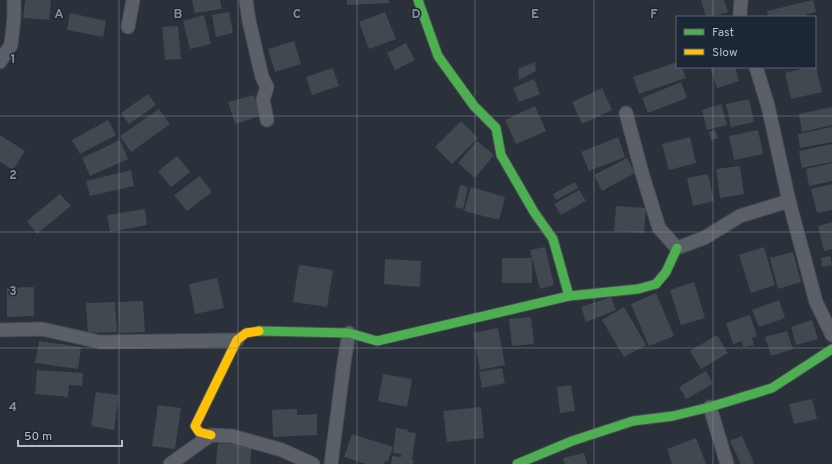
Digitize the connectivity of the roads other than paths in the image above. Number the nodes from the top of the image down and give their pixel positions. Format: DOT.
graph roads {
  1 [pos="14,0"];
  2 [pos="133,0"];
  3 [pos="246,0"];
  4 [pos="418,0"];
  5 [pos="741,0"];
  6 [pos="740,16"];
  7 [pos="128,27"];
  8 [pos="0,62"];
  9 [pos="756,68"];
  10 [pos="626,113"];
  11 [pos="267,120"];
  12 [pos="789,201"];
  13 [pos="677,248"];
  14 [pos="569,296"];
  15 [pos="0,330"];
  16 [pos="349,332"];
  17 [pos="832,335"];
  18 [pos="237,340"];
  19 [pos="832,349"];
  20 [pos="710,407"];
  21 [pos="211,435"];
  22 [pos="170,464"];
  23 [pos="313,464"];
  24 [pos="331,464"];
  25 [pos="517,464"];
  26 [pos="727,464"];
  1 -- 8 [label="street"];
  2 -- 7 [label="street"];
  3 -- 11 [label="street"];
  4 -- 14 [label="street"];
  5 -- 6 [label="street"];
  9 -- 12 [label="street"];
  10 -- 13 [label="street"];
  12 -- 13 [label="street"];
  12 -- 17 [label="street"];
  13 -- 14 [label="street"];
  14 -- 16 [label="street"];
  15 -- 18 [label="street"];
  16 -- 18 [label="street"];
  16 -- 24 [label="street"];
  18 -- 21 [label="street"];
  19 -- 20 [label="street"];
  20 -- 25 [label="street"];
  20 -- 26 [label="street"];
  21 -- 22 [label="street"];
  21 -- 23 [label="street"];
}
